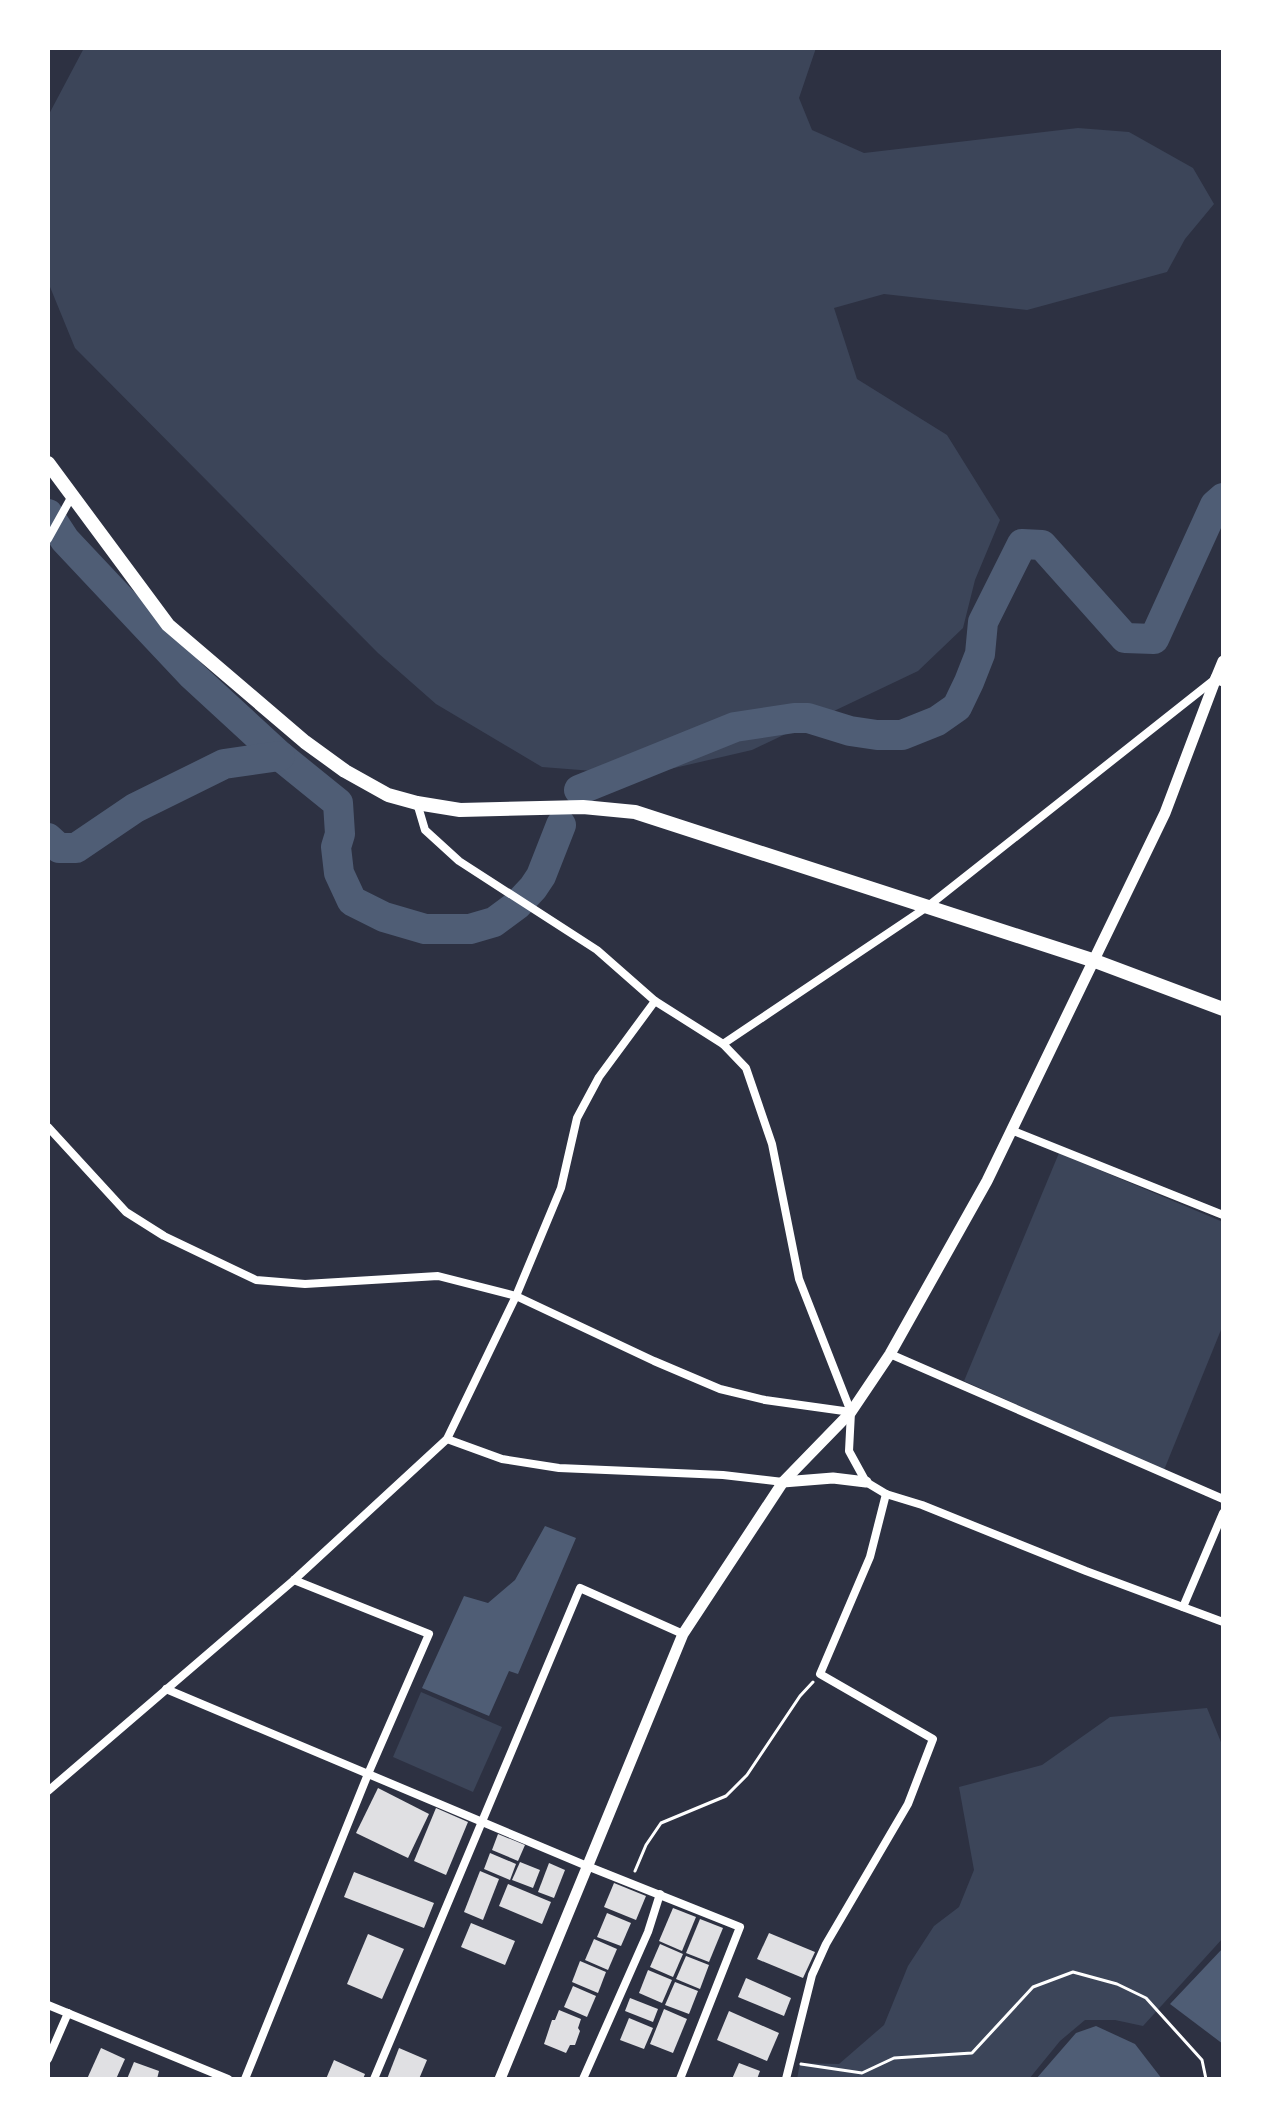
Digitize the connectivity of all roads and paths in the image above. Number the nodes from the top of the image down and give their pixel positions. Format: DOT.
graph roads {
  1 [pos="48,463"];
  2 [pos="72,496"];
  3 [pos="48,539"];
  4 [pos="1223,661"];
  5 [pos="1220,680"];
  6 [pos="417,803"];
  7 [pos="927,907"];
  8 [pos="1095,961"];
  9 [pos="655,1001"];
  10 [pos="1223,1009"];
  11 [pos="723,1044"];
  12 [pos="48,1127"];
  13 [pos="1011,1130"];
  14 [pos="1223,1215"];
  15 [pos="516,1296"];
  16 [pos="890,1354"];
  17 [pos="851,1412"];
  18 [pos="447,1439"];
  19 [pos="783,1482"];
  20 [pos="866,1482"];
  21 [pos="886,1494"];
  22 [pos="1223,1499"];
  23 [pos="1223,1513"];
  24 [pos="294,1580"];
  25 [pos="1183,1607"];
  26 [pos="1223,1622"];
  27 [pos="683,1634"];
  28 [pos="820,1674"];
  29 [pos="166,1689"];
  30 [pos="368,1774"];
  31 [pos="48,1791"];
  32 [pos="482,1822"];
  33 [pos="587,1866"];
  34 [pos="630,1882"];
  35 [pos="660,1894"];
  36 [pos="48,2005"];
  37 [pos="68,2013"];
  38 [pos="48,2059"];
  39 [pos="789,2062"];
  40 [pos="228,2079"];
  41 [pos="245,2079"];
  42 [pos="374,2079"];
  43 [pos="500,2079"];
  44 [pos="583,2079"];
  45 [pos="680,2079"];
  46 [pos="786,2079"];
  47 [pos="1206,2079"];
  1 -- 2 [label="main road"];
  2 -- 3 [label="street"];
  2 -- 6 [label="main road"];
  4 -- 5 [label="street"];
  5 -- 7 [label="street"];
  5 -- 8 [label="street"];
  6 -- 7 [label="main road"];
  6 -- 9 [label="street"];
  7 -- 8 [label="main road"];
  7 -- 11 [label="street"];
  8 -- 10 [label="main road"];
  8 -- 13 [label="street"];
  9 -- 11 [label="street"];
  9 -- 15 [label="street"];
  11 -- 17 [label="street"];
  12 -- 15 [label="street"];
  13 -- 14 [label="street"];
  13 -- 16 [label="street"];
  15 -- 17 [label="street"];
  15 -- 18 [label="street"];
  16 -- 17 [label="street"];
  16 -- 22 [label="street"];
  17 -- 19 [label="street"];
  17 -- 20 [label="street"];
  18 -- 19 [label="street"];
  18 -- 24 [label="street"];
  19 -- 20 [label="street"];
  19 -- 27 [label="street"];
  20 -- 21 [label="street"];
  21 -- 25 [label="street"];
  21 -- 28 [label="street"];
  23 -- 25 [label="street"];
  24 -- 29 [label="street"];
  24 -- 30 [label="street"];
  25 -- 26 [label="street"];
  27 -- 32 [label="street"];
  27 -- 33 [label="street"];
  28 -- 34 [label="path"];
  28 -- 39 [label="street"];
  29 -- 30 [label="street"];
  29 -- 31 [label="street"];
  30 -- 32 [label="street"];
  30 -- 41 [label="street"];
  32 -- 33 [label="street"];
  32 -- 42 [label="street"];
  33 -- 34 [label="street"];
  33 -- 43 [label="street"];
  34 -- 35 [label="street"];
  35 -- 44 [label="street"];
  35 -- 45 [label="street"];
  36 -- 37 [label="street"];
  37 -- 38 [label="street"];
  37 -- 40 [label="street"];
  39 -- 46 [label="street"];
  39 -- 47 [label="path"];
}
